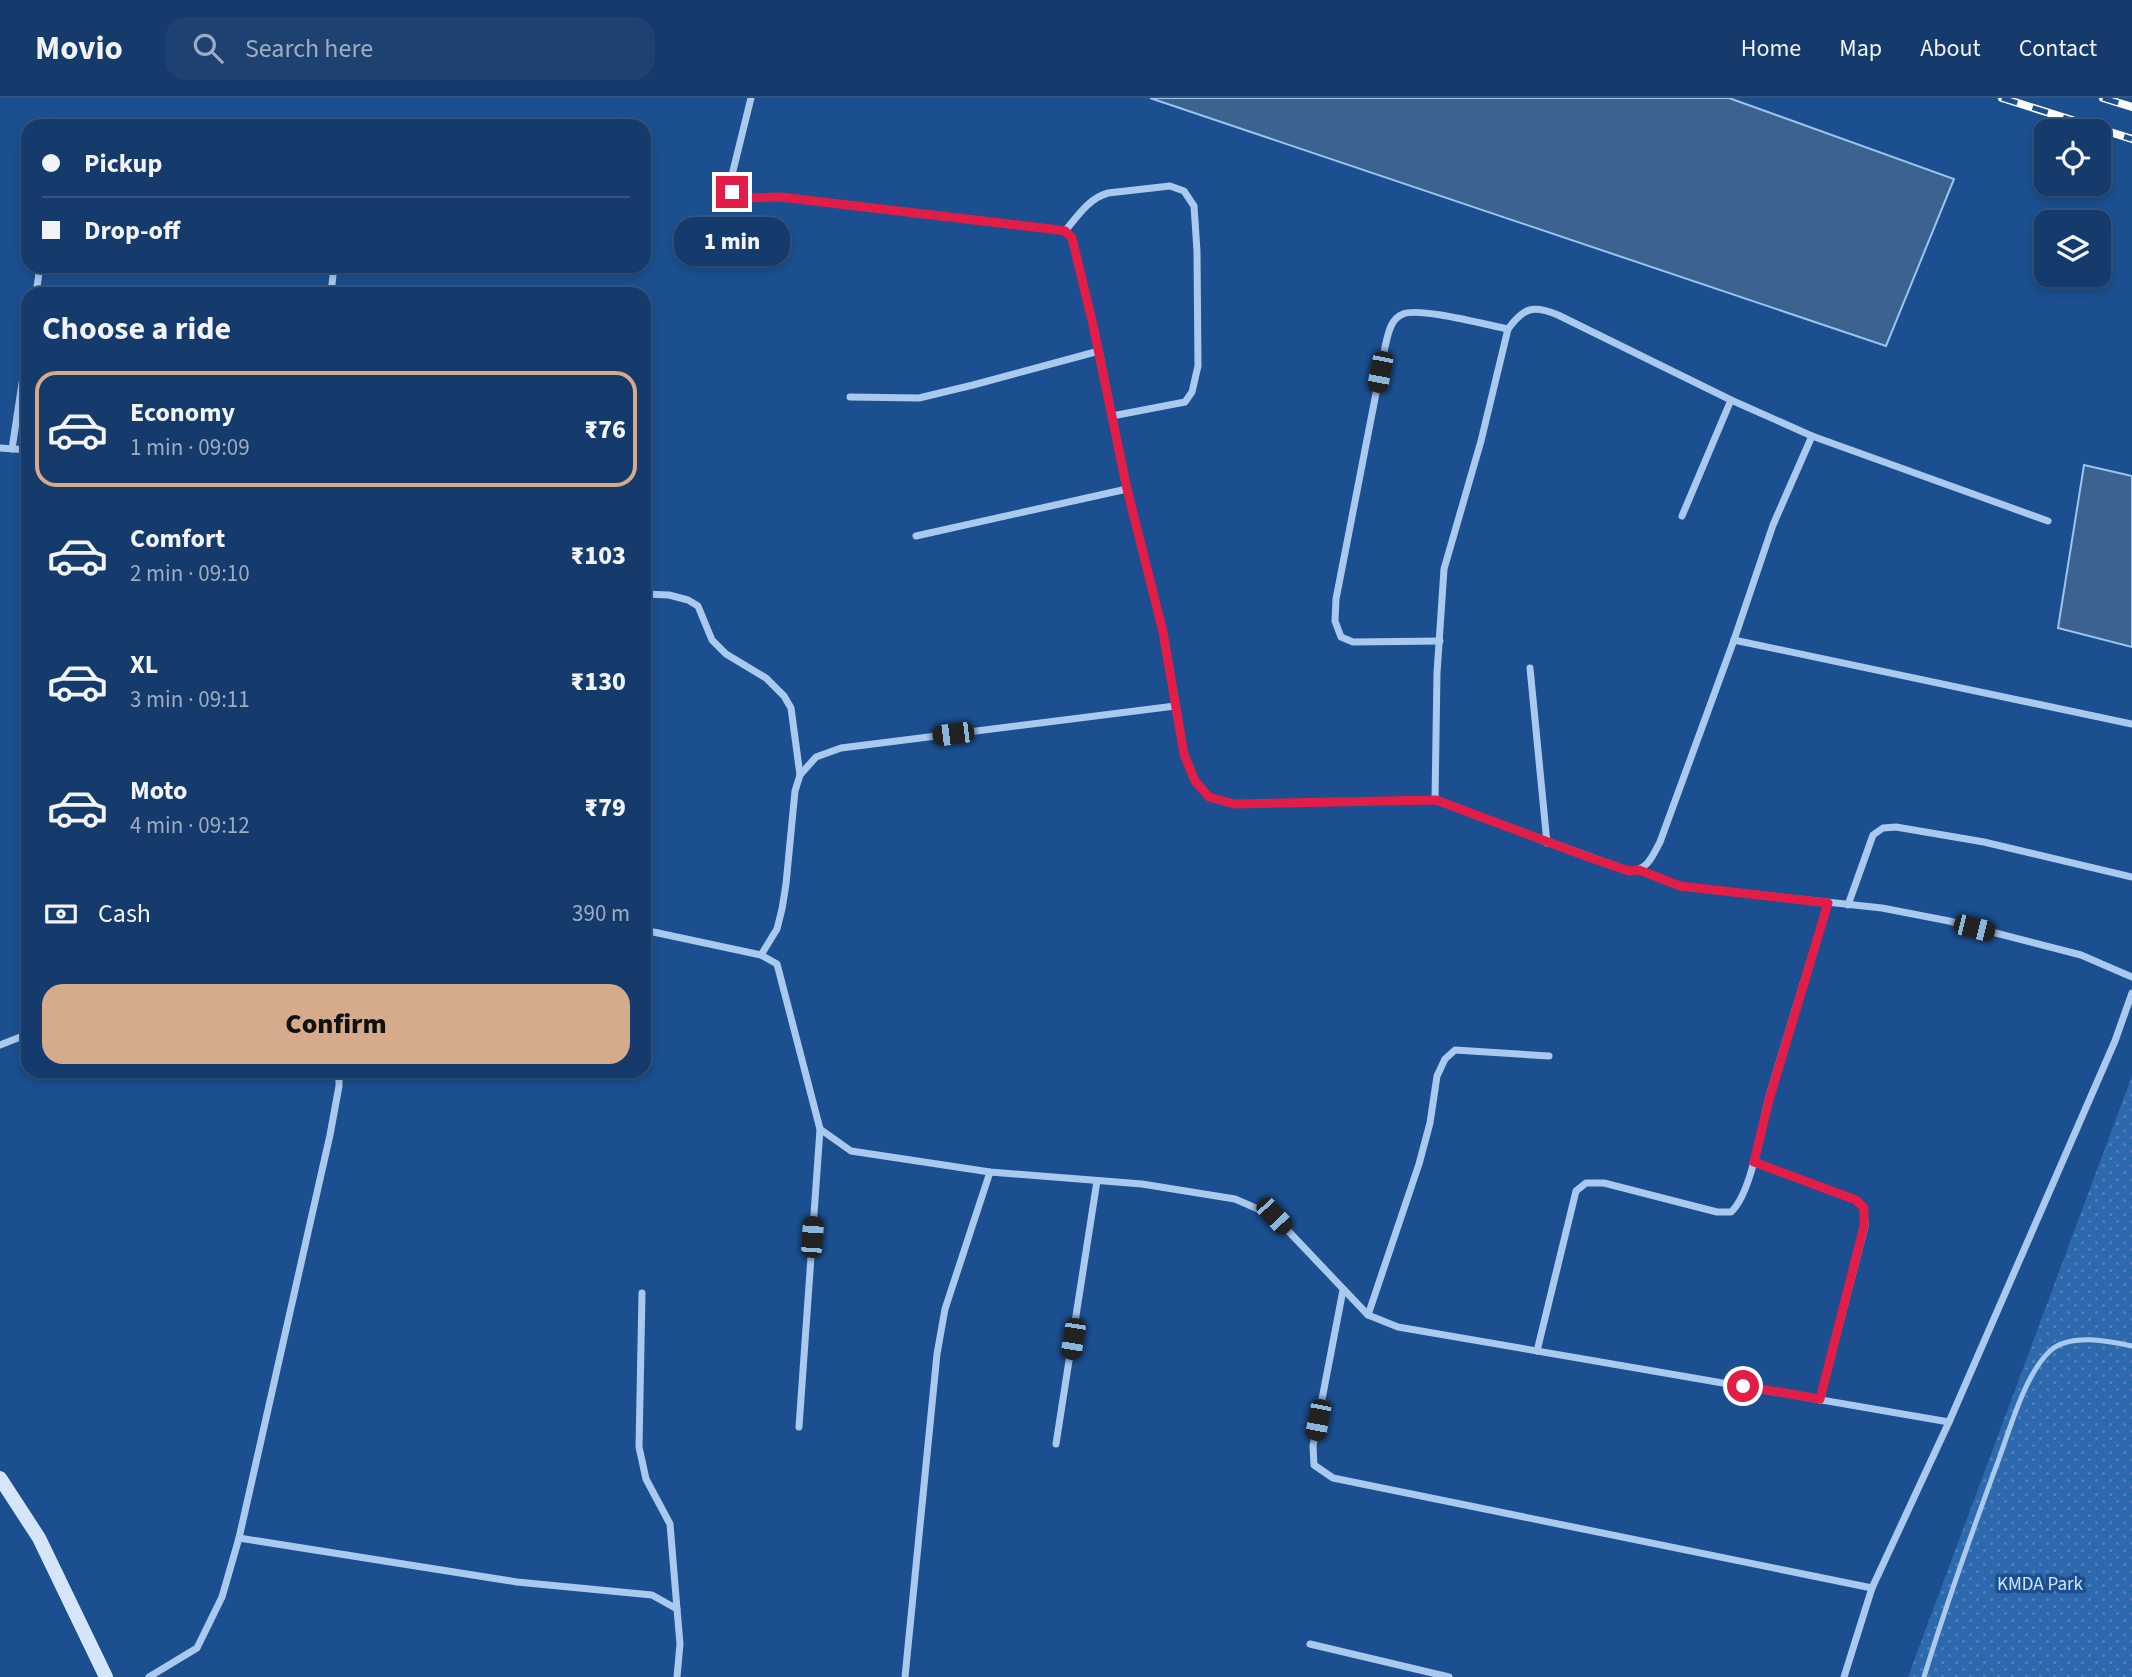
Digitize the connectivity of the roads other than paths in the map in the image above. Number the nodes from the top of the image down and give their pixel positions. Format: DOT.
graph roads {
  1 [pos="751,98"];
  2 [pos="1065,231"];
  3 [pos="1508,329"];
  4 [pos="1099,351"];
  5 [pos="21,390"];
  6 [pos="850,397"];
  7 [pos="1731,400"];
  8 [pos="1112,416"];
  9 [pos="1812,436"];
  10 [pos="0,448"];
  11 [pos="12,449"];
  12 [pos="21,450"];
  13 [pos="1127,489"];
  14 [pos="1682,516"];
  15 [pos="2048,521"];
  16 [pos="916,536"];
  17 [pos="651,594"];
  18 [pos="1440,640"];
  19 [pos="1734,640"];
  20 [pos="1530,668"];
  21 [pos="1175,706"];
  22 [pos="2132,724"];
  23 [pos="800,775"];
  24 [pos="1436,800"];
  25 [pos="1548,842"];
  26 [pos="1639,870"];
  27 [pos="2132,877"];
  28 [pos="1828,903"];
  29 [pos="1848,905"];
  30 [pos="651,931"];
  31 [pos="761,955"];
  32 [pos="2132,977"];
  33 [pos="2132,993"];
  34 [pos="21,1037"];
  35 [pos="0,1045"];
  36 [pos="1549,1056"];
  37 [pos="339,1078"];
  38 [pos="820,1129"];
  39 [pos="1754,1162"];
  40 [pos="990,1172"];
  41 [pos="1097,1181"];
  42 [pos="1343,1290"];
  43 [pos="642,1293"];
  44 [pos="1368,1315"];
  45 [pos="2132,1346"];
  46 [pos="1537,1351"];
  47 [pos="1820,1399"];
  48 [pos="1949,1422"];
  49 [pos="799,1427"];
  50 [pos="1056,1444"];
  51 [pos="0,1478"];
  52 [pos="239,1538"];
  53 [pos="1872,1588"];
  54 [pos="677,1609"];
  55 [pos="1310,1644"];
  56 [pos="106,1677"];
  57 [pos="149,1677"];
  58 [pos="677,1677"];
  59 [pos="905,1677"];
  60 [pos="1449,1677"];
  61 [pos="1844,1677"];
  62 [pos="1924,1677"];
  1 -- 2 [label="street"];
  2 -- 4 [label="street"];
  2 -- 8 [label="street"];
  3 -- 7 [label="street"];
  3 -- 18 [label="street"];
  3 -- 18 [label="street"];
  4 -- 6 [label="street"];
  4 -- 8 [label="street"];
  5 -- 11 [label="street"];
  7 -- 9 [label="street"];
  7 -- 14 [label="street"];
  8 -- 13 [label="street"];
  9 -- 15 [label="street"];
  9 -- 19 [label="street"];
  10 -- 11 [label="street"];
  11 -- 12 [label="street"];
  13 -- 16 [label="street"];
  13 -- 21 [label="street"];
  17 -- 23 [label="street"];
  18 -- 24 [label="street"];
  19 -- 22 [label="street"];
  19 -- 26 [label="street"];
  20 -- 25 [label="street"];
  21 -- 23 [label="street"];
  21 -- 24 [label="street"];
  23 -- 31 [label="street"];
  24 -- 25 [label="street"];
  25 -- 26 [label="street"];
  26 -- 28 [label="street"];
  27 -- 29 [label="street"];
  28 -- 29 [label="street"];
  28 -- 39 [label="street"];
  29 -- 32 [label="street"];
  30 -- 31 [label="street"];
  31 -- 38 [label="street"];
  33 -- 48 [label="street"];
  34 -- 35 [label="street"];
  36 -- 44 [label="street"];
  37 -- 52 [label="street"];
  38 -- 40 [label="street"];
  38 -- 49 [label="street"];
  39 -- 46 [label="street"];
  39 -- 47 [label="street"];
  40 -- 41 [label="street"];
  40 -- 59 [label="street"];
  41 -- 42 [label="street"];
  41 -- 50 [label="street"];
  42 -- 44 [label="street"];
  42 -- 53 [label="street"];
  43 -- 54 [label="street"];
  44 -- 46 [label="street"];
  45 -- 62 [label="lane"];
  46 -- 47 [label="street"];
  47 -- 48 [label="street"];
  48 -- 53 [label="street"];
  51 -- 56 [label="main road"];
  52 -- 54 [label="street"];
  52 -- 57 [label="street"];
  53 -- 61 [label="street"];
  54 -- 58 [label="street"];
  55 -- 60 [label="street"];
}
